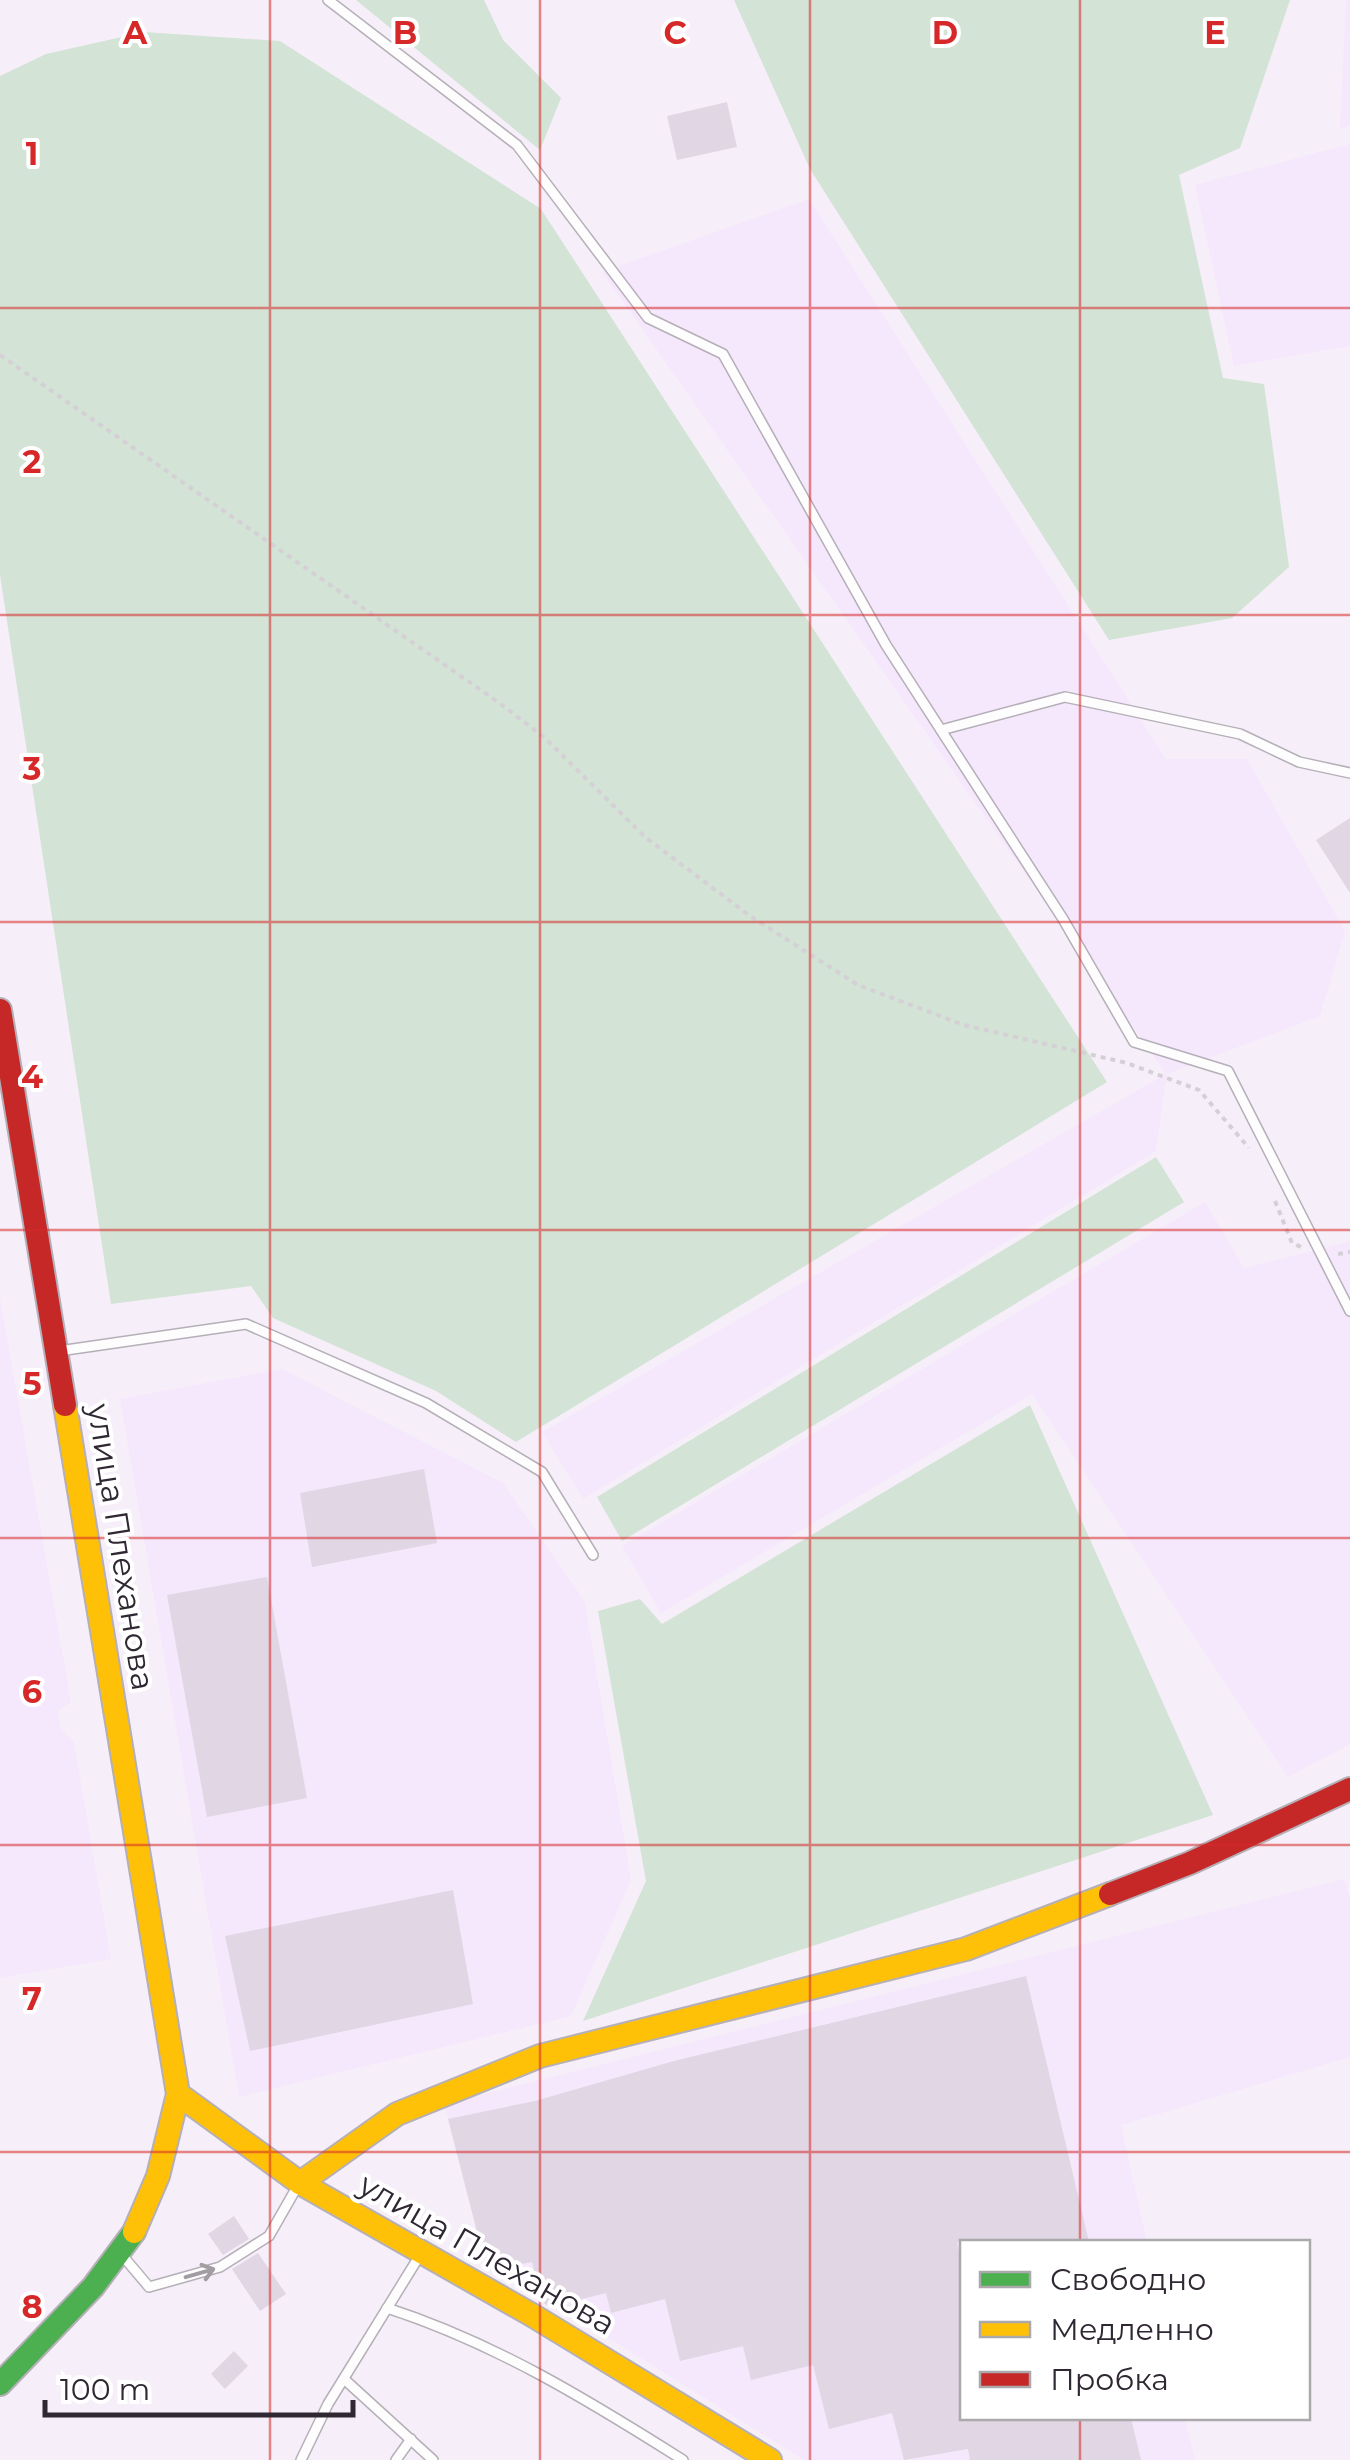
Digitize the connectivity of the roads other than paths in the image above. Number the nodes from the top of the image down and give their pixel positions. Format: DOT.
graph roads {
  1 [pos="328,0"];
  2 [pos="941,730"];
  3 [pos="1350,772"];
  4 [pos="0,1010"];
  5 [pos="1350,1310"];
  6 [pos="56,1351"];
  7 [pos="593,1555"];
  8 [pos="1350,1789"];
  9 [pos="178,2094"];
  10 [pos="300,2183"];
  11 [pos="121,2253"];
  12 [pos="421,2253"];
  13 [pos="388,2308"];
  14 [pos="344,2379"];
  15 [pos="0,2384"];
  16 [pos="411,2439"];
  17 [pos="302,2460"];
  18 [pos="396,2460"];
  19 [pos="434,2460"];
  20 [pos="683,2460"];
  21 [pos="770,2460"];
  1 -- 2 [label="lane"];
  2 -- 3 [label="lane"];
  2 -- 5 [label="lane"];
  4 -- 6 [label="street, улица Плеханова"];
  6 -- 7 [label="lane"];
  6 -- 9 [label="street, улица Плеханова"];
  8 -- 10 [label="street"];
  9 -- 10 [label="street, улица Плеханова"];
  9 -- 11 [label="street, улица Плеханова"];
  11 -- 10 [label="lane, one-way"];
  10 -- 12 [label="street, улица Плеханова"];
  11 -- 15 [label="street, улица Плеханова"];
  12 -- 13 [label="lane"];
  12 -- 21 [label="street, улица Плеханова"];
  13 -- 14 [label="lane"];
  13 -- 20 [label="lane"];
  14 -- 16 [label="lane"];
  14 -- 17 [label="lane"];
  16 -- 18 [label="lane"];
  16 -- 19 [label="lane"];
}
